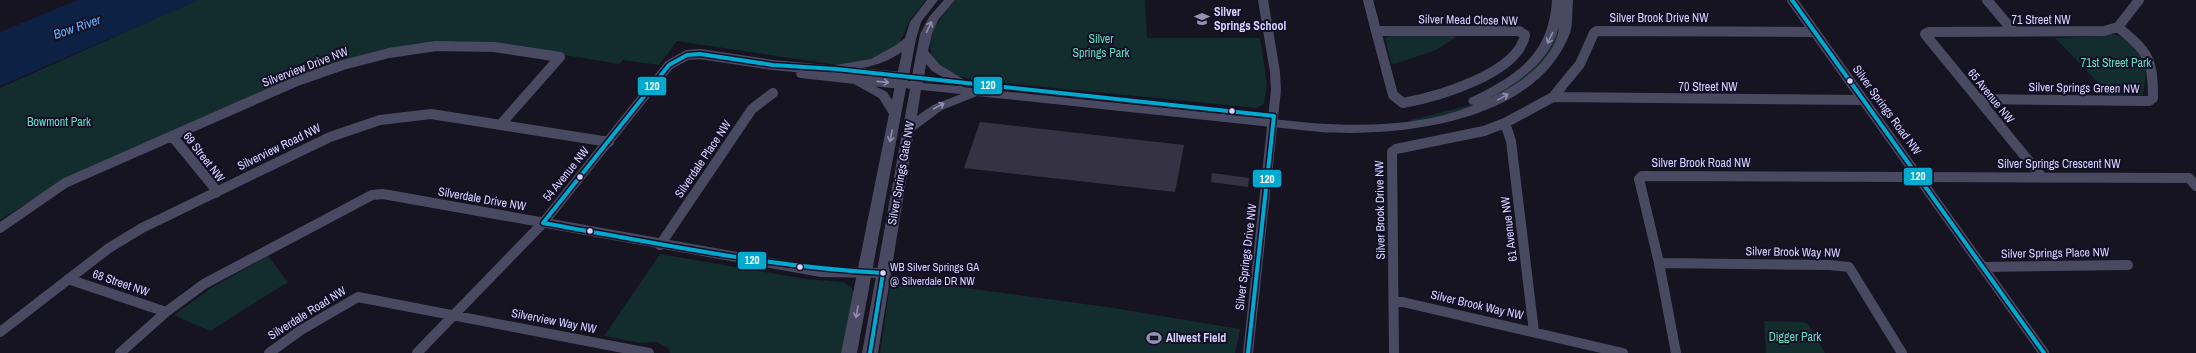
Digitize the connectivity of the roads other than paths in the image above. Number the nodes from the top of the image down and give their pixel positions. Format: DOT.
graph roads {
  1 [pos="933,0"];
  2 [pos="950,0"];
  3 [pos="1263,0"];
  4 [pos="1368,0"];
  5 [pos="1557,0"];
  6 [pos="1568,0"];
  7 [pos="1792,0"];
  8 [pos="1986,0"];
  9 [pos="2139,0"];
  10 [pos="2118,27"];
  11 [pos="1376,31"];
  12 [pos="1814,32"];
  13 [pos="1929,32"];
  14 [pos="2014,32"];
  15 [pos="910,39"];
  16 [pos="922,51"];
  17 [pos="679,59"];
  18 [pos="836,69"];
  19 [pos="851,79"];
  20 [pos="902,81"];
  21 [pos="916,82"];
  22 [pos="961,83"];
  23 [pos="773,93"];
  24 [pos="980,93"];
  25 [pos="1553,98"];
  26 [pos="1978,99"];
  27 [pos="1864,100"];
  28 [pos="896,114"];
  29 [pos="1273,120"];
  30 [pos="1505,123"];
  31 [pos="501,124"];
  32 [pos="908,129"];
  33 [pos="172,136"];
  34 [pos="609,142"];
  35 [pos="2042,176"];
  36 [pos="1918,177"];
  37 [pos="2192,178"];
  38 [pos="2196,186"];
  39 [pos="216,193"];
  40 [pos="543,223"];
  41 [pos="0,228"];
  42 [pos="660,245"];
  43 [pos="1659,263"];
  44 [pos="2128,265"];
  45 [pos="1983,267"];
  46 [pos="864,273"];
  47 [pos="883,273"];
  48 [pos="68,279"];
  49 [pos="1394,300"];
  50 [pos="166,312"];
  51 [pos="454,315"];
  52 [pos="0,332"];
  53 [pos="1534,332"];
  54 [pos="120,353"];
  55 [pos="269,353"];
  56 [pos="417,353"];
  57 [pos="649,353"];
  58 [pos="849,353"];
  59 [pos="870,353"];
  60 [pos="1248,353"];
  61 [pos="1394,353"];
  62 [pos="1623,353"];
  63 [pos="1676,353"];
  64 [pos="1902,353"];
  65 [pos="2044,353"];
  1 -- 15 [label="street, Silver Springs Gate NW"];
  16 -- 2 [label="street, Silver Springs Gate NW, one-way"];
  3 -- 29 [label="street, Silver Springs Drive NW"];
  4 -- 11 [label="street, Silver Mead Close NW"];
  5 -- 29 [label="street, one-way"];
  29 -- 6 [label="street, one-way"];
  7 -- 12 [label="street, Silver Springs Road NW"];
  8 -- 14 [label="street"];
  9 -- 10 [label="street"];
  10 -- 14 [label="street, 71 Street NW"];
  10 -- 26 [label="street, Silver Springs Green NW"];
  11 -- 11 [label="street, Silver Mead Close NW"];
  12 -- 25 [label="street, Silver Brook Drive NW"];
  12 -- 27 [label="street, Silver Springs Road NW"];
  13 -- 14 [label="street, 71 Street NW"];
  13 -- 26 [label="street, 65 Avenue NW"];
  15 -- 18 [label="street"];
  15 -- 20 [label="street, Silver Springs Gate NW"];
  16 -- 21 [label="street, Silver Springs Gate NW"];
  16 -- 22 [label="street"];
  17 -- 18 [label="street"];
  17 -- 19 [label="street"];
  17 -- 34 [label="street, 54 Avenue NW"];
  18 -- 20 [label="street"];
  19 -- 20 [label="street, one-way"];
  19 -- 28 [label="street"];
  20 -- 21 [label="street"];
  20 -- 28 [label="street, Silver Springs Gate NW"];
  21 -- 22 [label="street"];
  21 -- 24 [label="street"];
  21 -- 32 [label="street, Silver Springs Gate NW"];
  22 -- 29 [label="street"];
  23 -- 42 [label="street, Silverdale Place NW"];
  24 -- 29 [label="street"];
  32 -- 24 [label="street, one-way"];
  25 -- 27 [label="street, 70 Street NW"];
  25 -- 30 [label="street, Silver Brook Drive NW"];
  26 -- 35 [label="street, 65 Avenue NW"];
  27 -- 36 [label="street, Silver Springs Road NW"];
  28 -- 46 [label="street, Silver Springs Gate NW, one-way"];
  29 -- 60 [label="street, Silver Springs Drive NW"];
  30 -- 49 [label="street, Silver Brook Drive NW"];
  30 -- 53 [label="street, 61 Avenue NW"];
  31 -- 33 [label="street, Silverview Drive NW"];
  31 -- 34 [label="street, Silverview Road NW"];
  31 -- 39 [label="street, Silverview Road NW"];
  32 -- 47 [label="street, Silver Springs Gate NW"];
  33 -- 39 [label="street, 69 Street NW"];
  33 -- 41 [label="street, Silverview Drive NW"];
  34 -- 40 [label="street, 54 Avenue NW"];
  35 -- 36 [label="street, Silver Springs Crescent NW"];
  35 -- 37 [label="street, Silver Springs Crescent NW"];
  36 -- 43 [label="street, Silver Brook Road NW"];
  36 -- 45 [label="street, Silver Springs Road NW"];
  37 -- 38 [label="street, Silver Springs Crescent NW"];
  39 -- 48 [label="street, Silverview Road NW"];
  40 -- 42 [label="street, Silverdale Drive NW"];
  40 -- 50 [label="street, Silverdale Drive NW"];
  40 -- 51 [label="street, 54 Avenue NW"];
  42 -- 46 [label="street, Silverdale Drive NW"];
  43 -- 63 [label="street, Silver Brook Road NW"];
  43 -- 64 [label="street, Silver Brook Way NW"];
  44 -- 45 [label="street, Silver Springs Place NW"];
  45 -- 65 [label="street, Silver Springs Road NW"];
  46 -- 47 [label="street, Silverdale Drive NW"];
  46 -- 58 [label="street, Silver Springs Gate NW, one-way"];
  47 -- 59 [label="street, Silver Springs Gate NW"];
  48 -- 50 [label="street, 68 Street NW"];
  48 -- 52 [label="street, Silverview Road NW"];
  49 -- 53 [label="street, Silver Brook Way NW"];
  49 -- 61 [label="street, Silver Brook Drive NW"];
  50 -- 54 [label="street, Silverdale Drive NW"];
  51 -- 55 [label="street, Silverdale Road NW"];
  51 -- 56 [label="street, 54 Avenue NW"];
  51 -- 57 [label="street, Silverview Way NW"];
  53 -- 62 [label="street, Silver Brook Way NW"];
}
